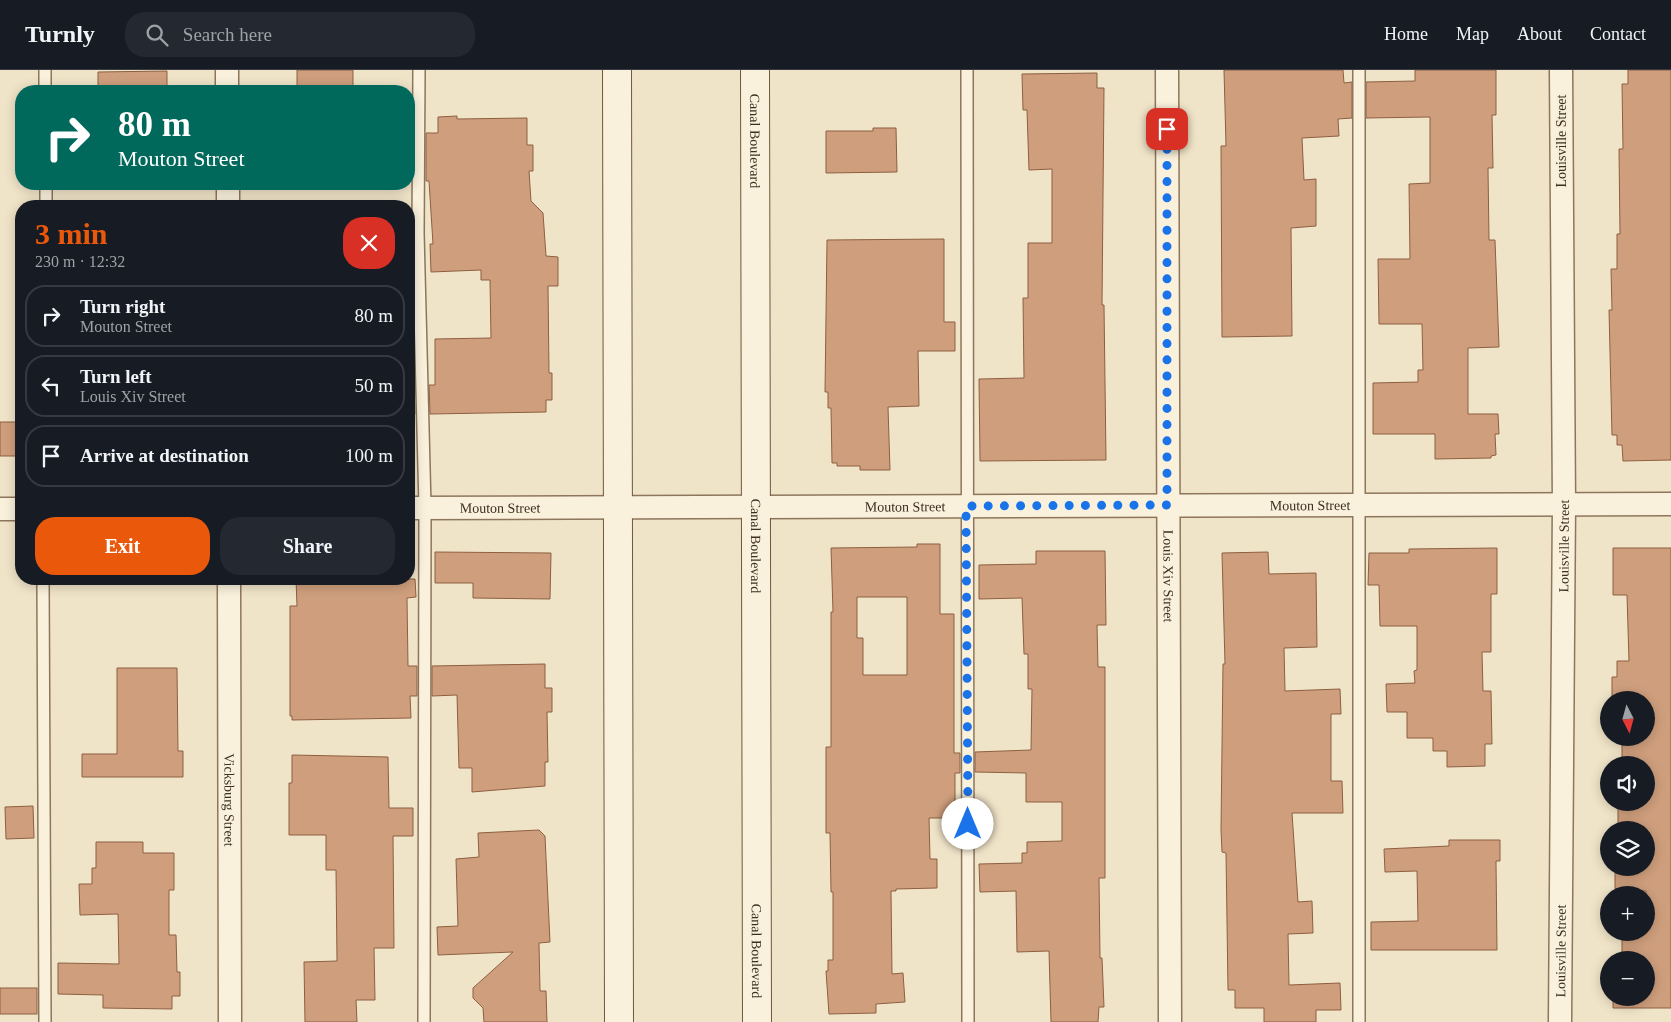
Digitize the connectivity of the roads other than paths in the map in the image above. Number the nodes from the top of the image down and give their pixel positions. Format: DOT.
graph roads {
  1 [pos="45,70"];
  2 [pos="227,70"];
  3 [pos="419,70"];
  4 [pos="617,70"];
  5 [pos="755,70"];
  6 [pos="967,70"];
  7 [pos="1167,70"];
  8 [pos="1358,70"];
  9 [pos="1561,70"];
  10 [pos="46,85"];
  11 [pos="227,85"];
  12 [pos="1564,504"];
  13 [pos="1671,504"];
  14 [pos="1167,505"];
  15 [pos="1360,505"];
  16 [pos="966,506"];
  17 [pos="618,507"];
  18 [pos="755,507"];
  19 [pos="417,508"];
  20 [pos="0,509"];
  21 [pos="15,509"];
  22 [pos="43,585"];
  23 [pos="229,585"];
  24 [pos="45,1022"];
  25 [pos="230,1022"];
  26 [pos="424,1022"];
  27 [pos="619,1022"];
  28 [pos="757,1022"];
  29 [pos="968,1022"];
  30 [pos="1170,1022"];
  31 [pos="1358,1022"];
  32 [pos="1560,1022"];
  1 -- 10 [label="lane"];
  2 -- 11 [label="street"];
  3 -- 19 [label="lane"];
  4 -- 17 [label="main road"];
  5 -- 18 [label="main road, Canal Boulevard"];
  6 -- 16 [label="lane"];
  7 -- 14 [label="street, Louis Xiv Street"];
  8 -- 15 [label="lane"];
  9 -- 12 [label="street, Louisville Street"];
  12 -- 13 [label="street, Mouton Street"];
  12 -- 15 [label="street, Mouton Street"];
  12 -- 32 [label="street, Louisville Street"];
  14 -- 15 [label="street, Mouton Street"];
  14 -- 16 [label="street, Mouton Street"];
  14 -- 30 [label="street, Louis Xiv Street"];
  15 -- 31 [label="lane"];
  16 -- 18 [label="street, Mouton Street"];
  16 -- 29 [label="lane"];
  17 -- 18 [label="street, Mouton Street"];
  17 -- 19 [label="street, Mouton Street"];
  17 -- 27 [label="main road"];
  18 -- 28 [label="main road, Canal Boulevard"];
  19 -- 26 [label="lane"];
  20 -- 21 [label="street"];
  22 -- 24 [label="lane"];
  23 -- 25 [label="street, Vicksburg Street"];
}
